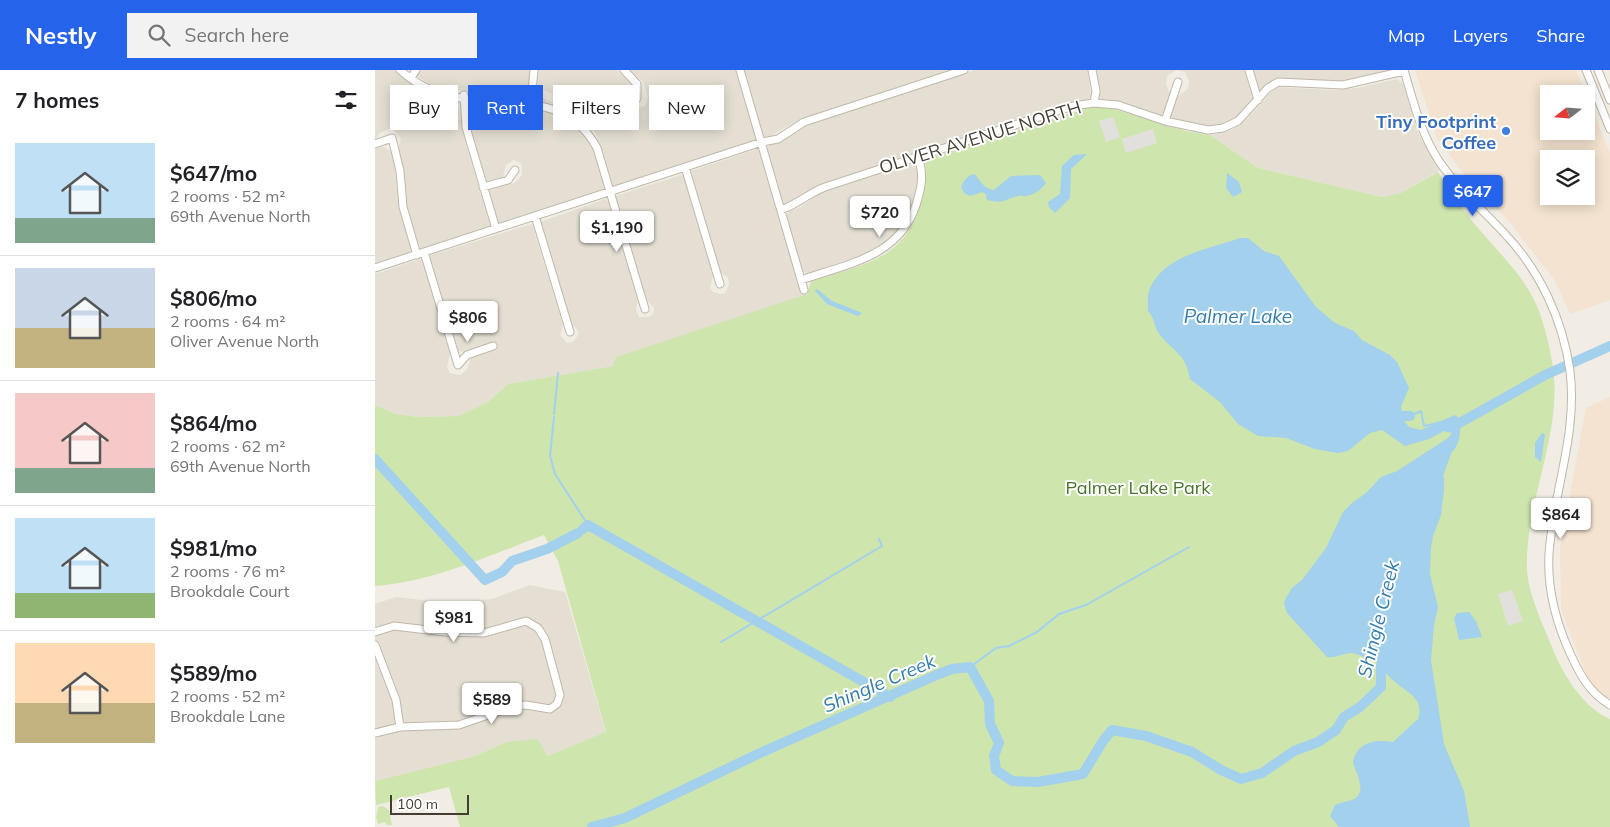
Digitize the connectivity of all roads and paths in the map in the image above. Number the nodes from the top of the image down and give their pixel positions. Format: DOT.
graph roads {
  1 [pos="400,70"];
  2 [pos="416,70"];
  3 [pos="534,70"];
  4 [pos="624,70"];
  5 [pos="740,70"];
  6 [pos="964,70"];
  7 [pos="1092,70"];
  8 [pos="1249,70"];
  9 [pos="1586,70"];
  10 [pos="1598,70"];
  11 [pos="1404,71"];
  12 [pos="411,78"];
  13 [pos="1178,82"];
  14 [pos="533,85"];
  15 [pos="637,85"];
  16 [pos="464,95"];
  17 [pos="468,95"];
  18 [pos="1258,100"];
  19 [pos="1610,100"];
  20 [pos="1094,102"];
  21 [pos="1165,120"];
  22 [pos="1610,129"];
  23 [pos="589,130"];
  24 [pos="762,142"];
  25 [pos="375,144"];
  26 [pos="917,156"];
  27 [pos="685,167"];
  28 [pos="515,170"];
  29 [pos="483,187"];
  30 [pos="611,191"];
  31 [pos="781,210"];
  32 [pos="535,216"];
  33 [pos="496,229"];
  34 [pos="421,253"];
  35 [pos="375,268"];
  36 [pos="801,280"];
  37 [pos="720,284"];
  38 [pos="804,290"];
  39 [pos="645,309"];
  40 [pos="570,332"];
  41 [pos="493,346"];
  42 [pos="375,632"];
  43 [pos="375,645"];
  44 [pos="1610,705"];
  45 [pos="400,728"];
  46 [pos="375,733"];
  1 -- 12 [label="street"];
  2 -- 12 [label="street"];
  3 -- 14 [label="street"];
  4 -- 15 [label="street"];
  5 -- 24 [label="street"];
  6 -- 24 [label="street"];
  7 -- 20 [label="street"];
  8 -- 18 [label="street"];
  9 -- 22 [label="street"];
  10 -- 19 [label="street"];
  11 -- 18 [label="street, OLIVER AVENUE NORTH"];
  11 -- 44 [label="street"];
  12 -- 16 [label="street"];
  13 -- 21 [label="street"];
  16 -- 17 [label="street"];
  16 -- 29 [label="street"];
  18 -- 21 [label="street, OLIVER AVENUE NORTH"];
  20 -- 21 [label="street, OLIVER AVENUE NORTH"];
  20 -- 26 [label="street, OLIVER AVENUE NORTH"];
  23 -- 30 [label="street"];
  24 -- 27 [label="street"];
  24 -- 31 [label="street"];
  25 -- 34 [label="street"];
  26 -- 31 [label="street, OLIVER AVENUE NORTH"];
  26 -- 36 [label="street"];
  27 -- 30 [label="street"];
  27 -- 37 [label="street"];
  28 -- 29 [label="street"];
  29 -- 33 [label="street"];
  30 -- 32 [label="street"];
  30 -- 39 [label="street"];
  31 -- 36 [label="street"];
  32 -- 33 [label="street"];
  32 -- 40 [label="street"];
  33 -- 34 [label="street"];
  34 -- 35 [label="street"];
  34 -- 41 [label="street"];
  36 -- 38 [label="street"];
  42 -- 45 [label="street"];
  43 -- 45 [label="street"];
  45 -- 46 [label="street"];
}
